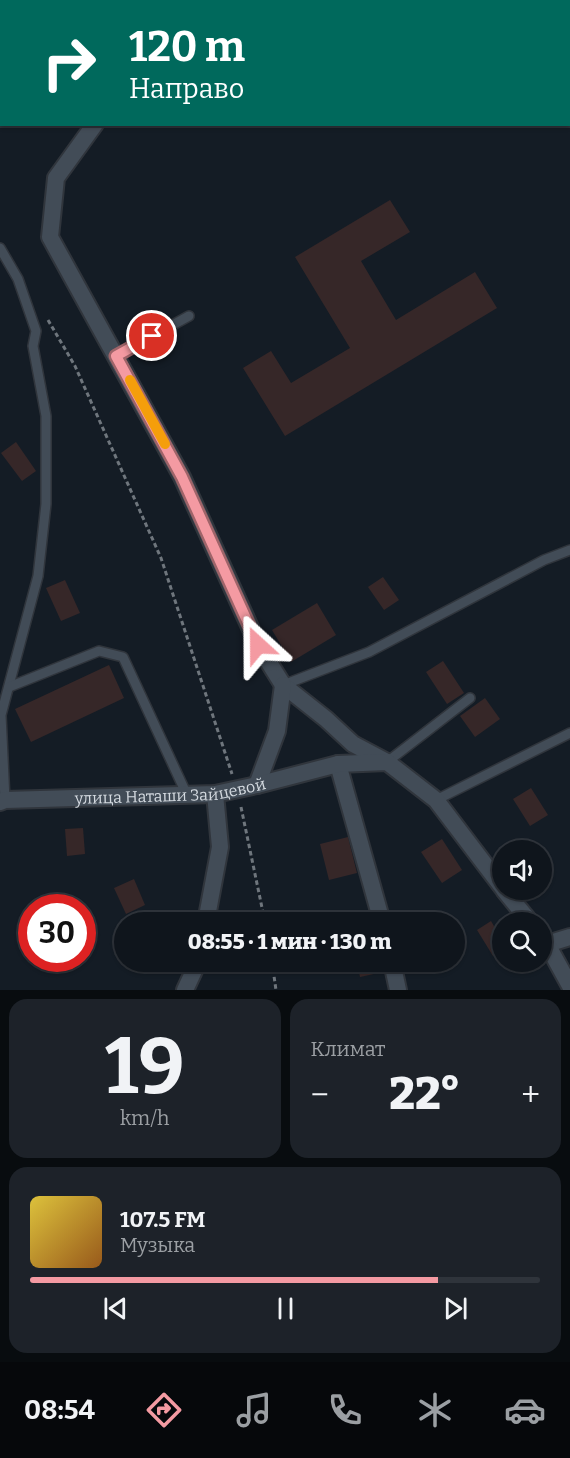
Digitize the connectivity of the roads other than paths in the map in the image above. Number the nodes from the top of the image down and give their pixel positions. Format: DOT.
graph roads {
  1 [pos="94,126"];
  2 [pos="0,248"];
  3 [pos="189,316"];
  4 [pos="116,356"];
  5 [pos="570,550"];
  6 [pos="283,685"];
  7 [pos="9,687"];
  8 [pos="471,698"];
  9 [pos="570,734"];
  10 [pos="387,762"];
  11 [pos="338,764"];
  12 [pos="257,785"];
  13 [pos="215,794"];
  14 [pos="187,795"];
  15 [pos="436,800"];
  16 [pos="3,801"];
  17 [pos="492,874"];
  18 [pos="513,900"];
  19 [pos="208,912"];
  20 [pos="379,912"];
  21 [pos="522,912"];
  22 [pos="570,937"];
  23 [pos="552,939"];
  24 [pos="552,954"];
  25 [pos="193,972"];
  26 [pos="394,972"];
  27 [pos="570,986"];
  28 [pos="185,990"];
  29 [pos="398,990"];
  1 -- 4 [label="street"];
  2 -- 7 [label="lane"];
  3 -- 4 [label="lane"];
  4 -- 6 [label="street"];
  5 -- 6 [label="lane"];
  6 -- 10 [label="street"];
  6 -- 12 [label="street"];
  7 -- 14 [label="lane"];
  7 -- 16 [label="lane"];
  8 -- 10 [label="lane"];
  9 -- 15 [label="lane"];
  10 -- 11 [label="street, улица Наташи Зайцевой"];
  10 -- 15 [label="street"];
  11 -- 12 [label="street, улица Наташи Зайцевой"];
  11 -- 20 [label="street"];
  12 -- 13 [label="street, улица Наташи Зайцевой"];
  13 -- 14 [label="street, улица Наташи Зайцевой"];
  13 -- 19 [label="street"];
  14 -- 16 [label="street, улица Наташи Зайцевой"];
  15 -- 17 [label="street"];
  18 -- 21 [label="street"];
  22 -- 23 [label="street"];
  24 -- 27 [label="street"];
  25 -- 28 [label="street"];
  26 -- 29 [label="street"];
}
